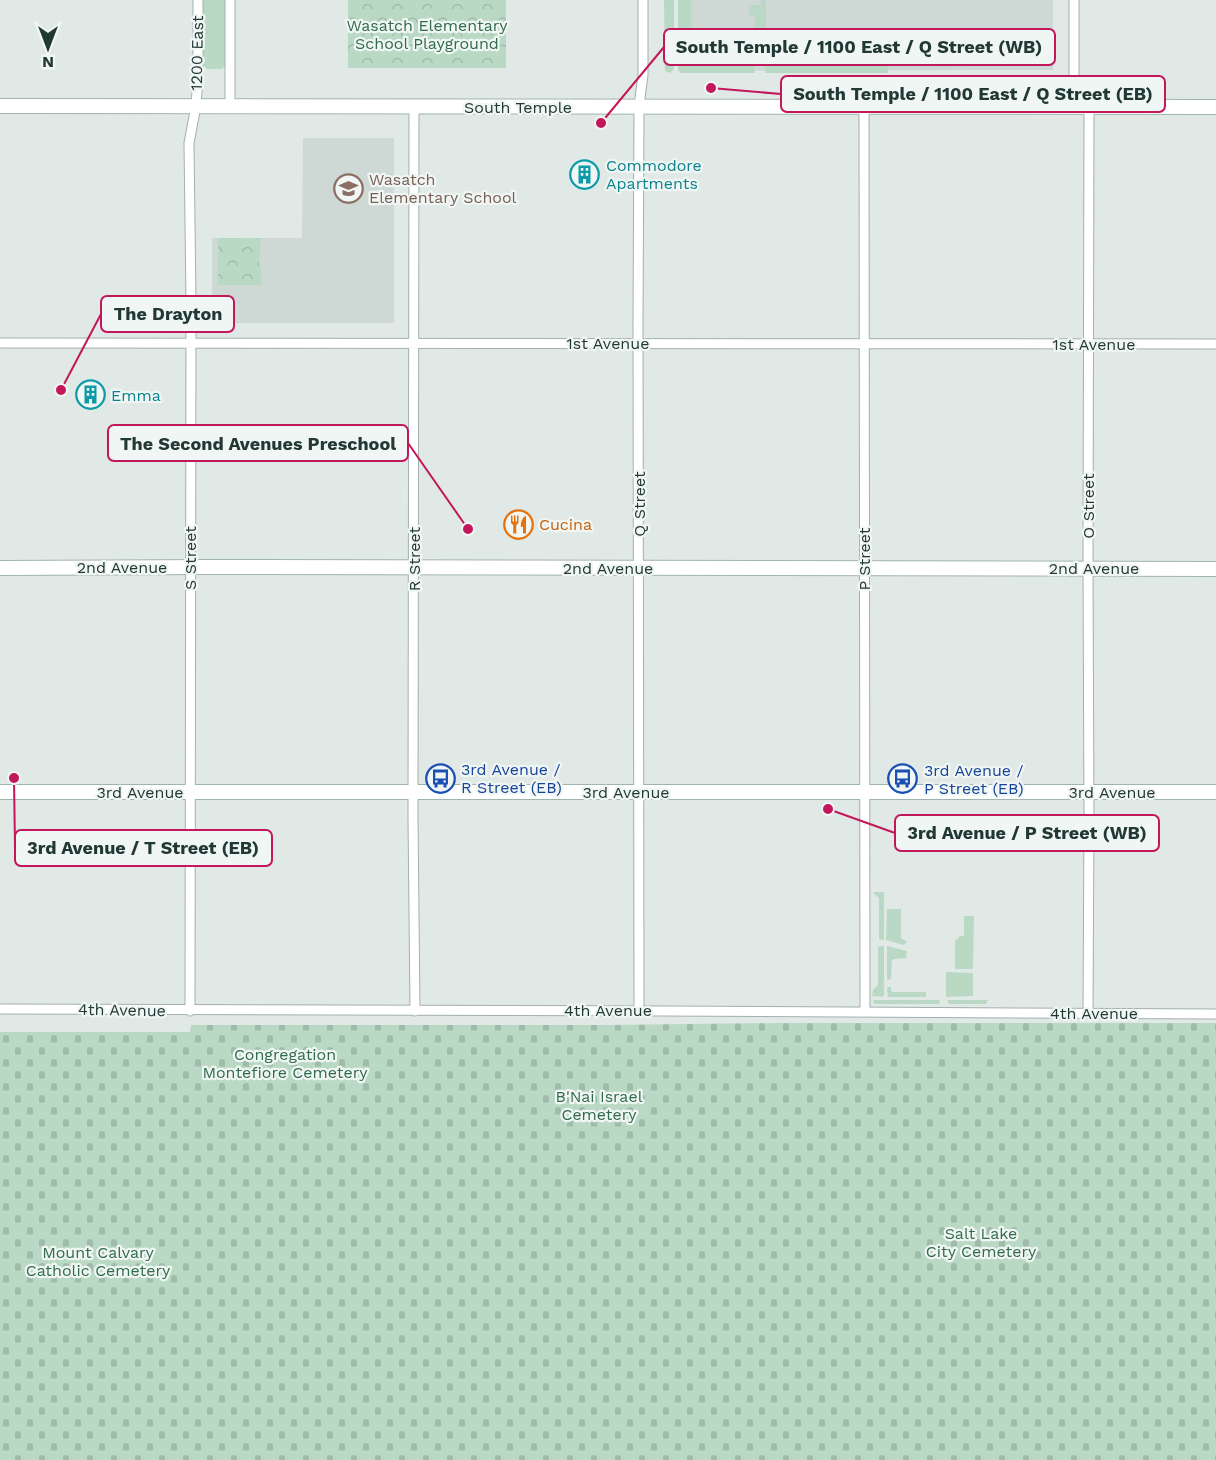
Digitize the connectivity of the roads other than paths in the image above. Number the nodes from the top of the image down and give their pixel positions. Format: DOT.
graph roads {
  1 [pos="198,0"];
  2 [pos="230,0"];
  3 [pos="643,0"];
  4 [pos="1074,0"];
  5 [pos="0,106"];
  6 [pos="196,106"];
  7 [pos="230,106"];
  8 [pos="639,106"];
  9 [pos="864,106"];
  10 [pos="1074,106"];
  11 [pos="1089,106"];
  12 [pos="414,107"];
  13 [pos="1216,107"];
  14 [pos="0,343"];
  15 [pos="190,344"];
  16 [pos="414,344"];
  17 [pos="638,344"];
  18 [pos="863,344"];
  19 [pos="1088,344"];
  20 [pos="1216,344"];
  21 [pos="190,567"];
  22 [pos="414,567"];
  23 [pos="0,568"];
  24 [pos="639,568"];
  25 [pos="864,568"];
  26 [pos="1088,568"];
  27 [pos="1216,569"];
  28 [pos="0,792"];
  29 [pos="413,792"];
  30 [pos="639,792"];
  31 [pos="864,792"];
  32 [pos="1089,792"];
  33 [pos="1216,792"];
  34 [pos="191,793"];
  35 [pos="0,1009"];
  36 [pos="639,1010"];
  37 [pos="190,1011"];
  38 [pos="415,1011"];
  39 [pos="865,1012"];
  40 [pos="1088,1013"];
  41 [pos="1216,1014"];
  1 -- 6 [label="street, 1200 East"];
  2 -- 7 [label="street, 1200 East"];
  3 -- 8 [label="street, Q Street"];
  4 -- 10 [label="street"];
  5 -- 6 [label="street, South Temple"];
  6 -- 7 [label="street, South Temple"];
  6 -- 15 [label="street, S Street"];
  7 -- 12 [label="street, South Temple"];
  8 -- 9 [label="street, South Temple"];
  8 -- 12 [label="street, South Temple"];
  8 -- 17 [label="street, Q Street"];
  9 -- 10 [label="street, South Temple"];
  9 -- 18 [label="street, P Street"];
  10 -- 11 [label="street, South Temple"];
  11 -- 13 [label="street, South Temple"];
  11 -- 19 [label="street, O Street"];
  12 -- 16 [label="street, R Street"];
  14 -- 15 [label="street, 1st Avenue"];
  15 -- 16 [label="street, 1st Avenue"];
  15 -- 21 [label="street, S Street"];
  16 -- 17 [label="street, 1st Avenue"];
  16 -- 22 [label="street, R Street"];
  17 -- 18 [label="street, 1st Avenue"];
  17 -- 24 [label="street, Q Street"];
  18 -- 19 [label="street, 1st Avenue"];
  18 -- 25 [label="street, P Street"];
  19 -- 20 [label="street, 1st Avenue"];
  19 -- 26 [label="street, O Street"];
  21 -- 22 [label="street, 2nd Avenue"];
  21 -- 23 [label="street, 2nd Avenue"];
  21 -- 34 [label="street, S Street"];
  22 -- 24 [label="street, 2nd Avenue"];
  22 -- 29 [label="street, R Street"];
  24 -- 25 [label="street, 2nd Avenue"];
  24 -- 30 [label="street, Q Street"];
  25 -- 26 [label="street, 2nd Avenue"];
  25 -- 31 [label="street, P Street"];
  26 -- 27 [label="street, 2nd Avenue"];
  26 -- 32 [label="street, O Street"];
  28 -- 34 [label="street, 3rd Avenue"];
  29 -- 30 [label="street, 3rd Avenue"];
  29 -- 34 [label="street, 3rd Avenue"];
  29 -- 38 [label="street, R Street"];
  30 -- 31 [label="street, 3rd Avenue"];
  30 -- 36 [label="street, Q Street"];
  31 -- 32 [label="street, 3rd Avenue"];
  31 -- 39 [label="street, P Street"];
  32 -- 33 [label="street, 3rd Avenue"];
  32 -- 40 [label="street, O Street"];
  34 -- 37 [label="street, S Street"];
  35 -- 37 [label="street, 4th Avenue"];
  36 -- 38 [label="street, 4th Avenue"];
  36 -- 39 [label="street, 4th Avenue"];
  37 -- 38 [label="street, 4th Avenue"];
  39 -- 40 [label="street, 4th Avenue"];
  40 -- 41 [label="street, 4th Avenue"];
}
